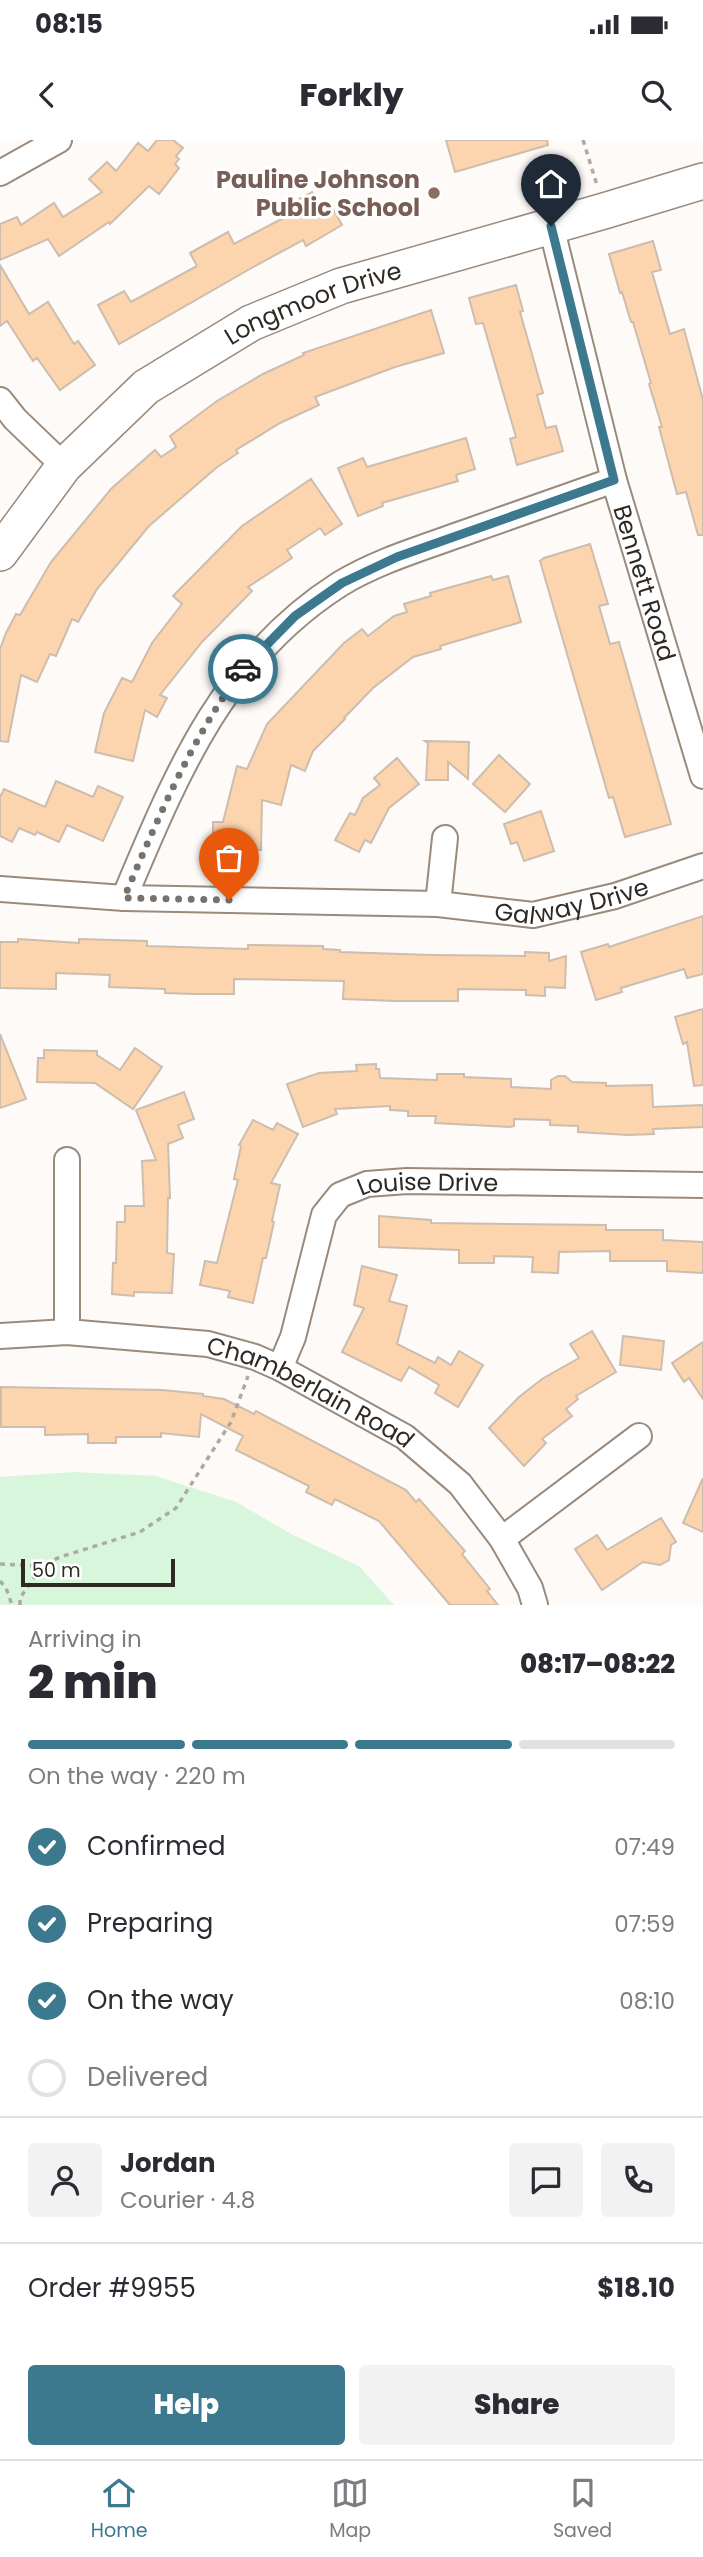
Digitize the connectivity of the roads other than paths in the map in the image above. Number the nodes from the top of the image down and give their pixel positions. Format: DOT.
graph roads {
  1 [pos="59,140"];
  2 [pos="0,173"];
  3 [pos="703,181"];
  4 [pos="551,226"];
  5 [pos="0,400"];
  6 [pos="64,466"];
  7 [pos="614,480"];
  8 [pos="0,553"];
  9 [pos="703,776"];
  10 [pos="445,838"];
  11 [pos="703,866"];
  12 [pos="0,889"];
  13 [pos="124,898"];
  14 [pos="438,904"];
  15 [pos="67,1160"];
  16 [pos="703,1185"];
  17 [pos="67,1332"];
  18 [pos="0,1336"];
  19 [pos="280,1368"];
  20 [pos="639,1436"];
  21 [pos="502,1539"];
  22 [pos="535,1605"];
  1 -- 2 [label="street"];
  3 -- 4 [label="street, Longmoor Drive"];
  4 -- 6 [label="street, Longmoor Drive"];
  4 -- 7 [label="street, Bennett Road"];
  5 -- 6 [label="street"];
  6 -- 8 [label="street, Longmoor Drive"];
  7 -- 9 [label="street, Bennett Road"];
  7 -- 13 [label="street"];
  10 -- 14 [label="street"];
  11 -- 14 [label="street, Galway Drive"];
  12 -- 13 [label="street, Galway Drive"];
  13 -- 14 [label="street, Galway Drive"];
  15 -- 17 [label="street"];
  16 -- 19 [label="street, Louise Drive"];
  17 -- 18 [label="street, Chamberlain Road"];
  17 -- 19 [label="street, Chamberlain Road"];
  19 -- 21 [label="street, Chamberlain Road"];
  20 -- 21 [label="street"];
  21 -- 22 [label="street, Chamberlain Road"];
}
